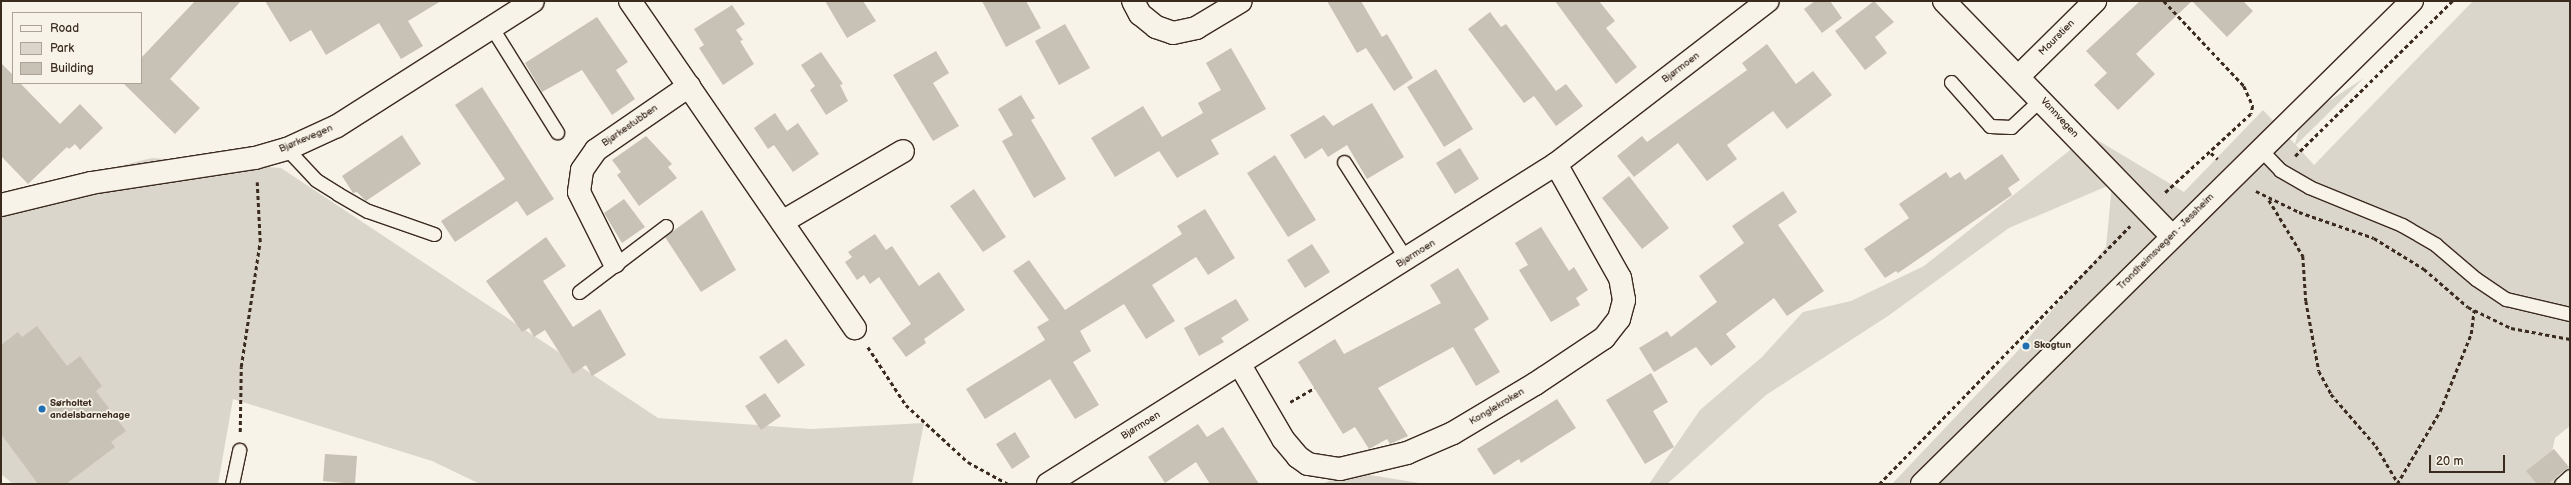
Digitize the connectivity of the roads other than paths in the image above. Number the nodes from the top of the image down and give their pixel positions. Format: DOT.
graph roads {
  1 [pos="533,1"];
  2 [pos="630,1"];
  3 [pos="1133,1"];
  4 [pos="1241,1"];
  5 [pos="1768,1"];
  6 [pos="1944,1"];
  7 [pos="2095,1"];
  8 [pos="2412,1"];
  9 [pos="492,28"];
  10 [pos="2019,76"];
  11 [pos="1951,82"];
  12 [pos="689,86"];
  13 [pos="2040,98"];
  14 [pos="557,132"];
  15 [pos="287,149"];
  16 [pos="2261,150"];
  17 [pos="903,151"];
  18 [pos="1344,162"];
  19 [pos="1556,164"];
  20 [pos="1,205"];
  21 [pos="782,222"];
  22 [pos="666,226"];
  23 [pos="434,234"];
  24 [pos="2172,236"];
  25 [pos="1406,260"];
  26 [pos="614,262"];
  27 [pos="579,292"];
  28 [pos="2570,314"];
  29 [pos="855,328"];
  30 [pos="1240,364"];
  31 [pos="239,450"];
  32 [pos="2570,476"];
  33 [pos="232,484"];
  34 [pos="1048,484"];
  35 [pos="1922,484"];
  36 [pos="2561,484"];
  1 -- 9 [label="street, Bjørkevegen"];
  2 -- 12 [label="street"];
  3 -- 4 [label="street"];
  5 -- 19 [label="street, Bjørmoen"];
  6 -- 10 [label="street, Vannvegen"];
  7 -- 10 [label="street, Maurstien"];
  8 -- 16 [label="street, Trondheimsvegen - Jessheim"];
  9 -- 14 [label="lane"];
  9 -- 15 [label="street, Bjørkevegen"];
  10 -- 13 [label="street, Vannvegen"];
  11 -- 13 [label="lane"];
  12 -- 21 [label="street"];
  12 -- 26 [label="street, Bjørkestubben"];
  13 -- 24 [label="street, Vannvegen"];
  15 -- 20 [label="street, Bjørkevegen"];
  15 -- 23 [label="lane"];
  16 -- 24 [label="street, Trondheimsvegen - Jessheim"];
  16 -- 28 [label="lane"];
  17 -- 21 [label="street"];
  18 -- 25 [label="lane"];
  19 -- 25 [label="street, Bjørmoen"];
  19 -- 30 [label="street, Konglekroken"];
  21 -- 29 [label="street"];
  22 -- 26 [label="lane"];
  24 -- 35 [label="street, Trondheimsvegen - Jessheim"];
  25 -- 30 [label="street, Bjørmoen"];
  26 -- 27 [label="lane"];
  30 -- 34 [label="street, Bjørmoen"];
  31 -- 33 [label="lane"];
  32 -- 36 [label="lane"];
}
